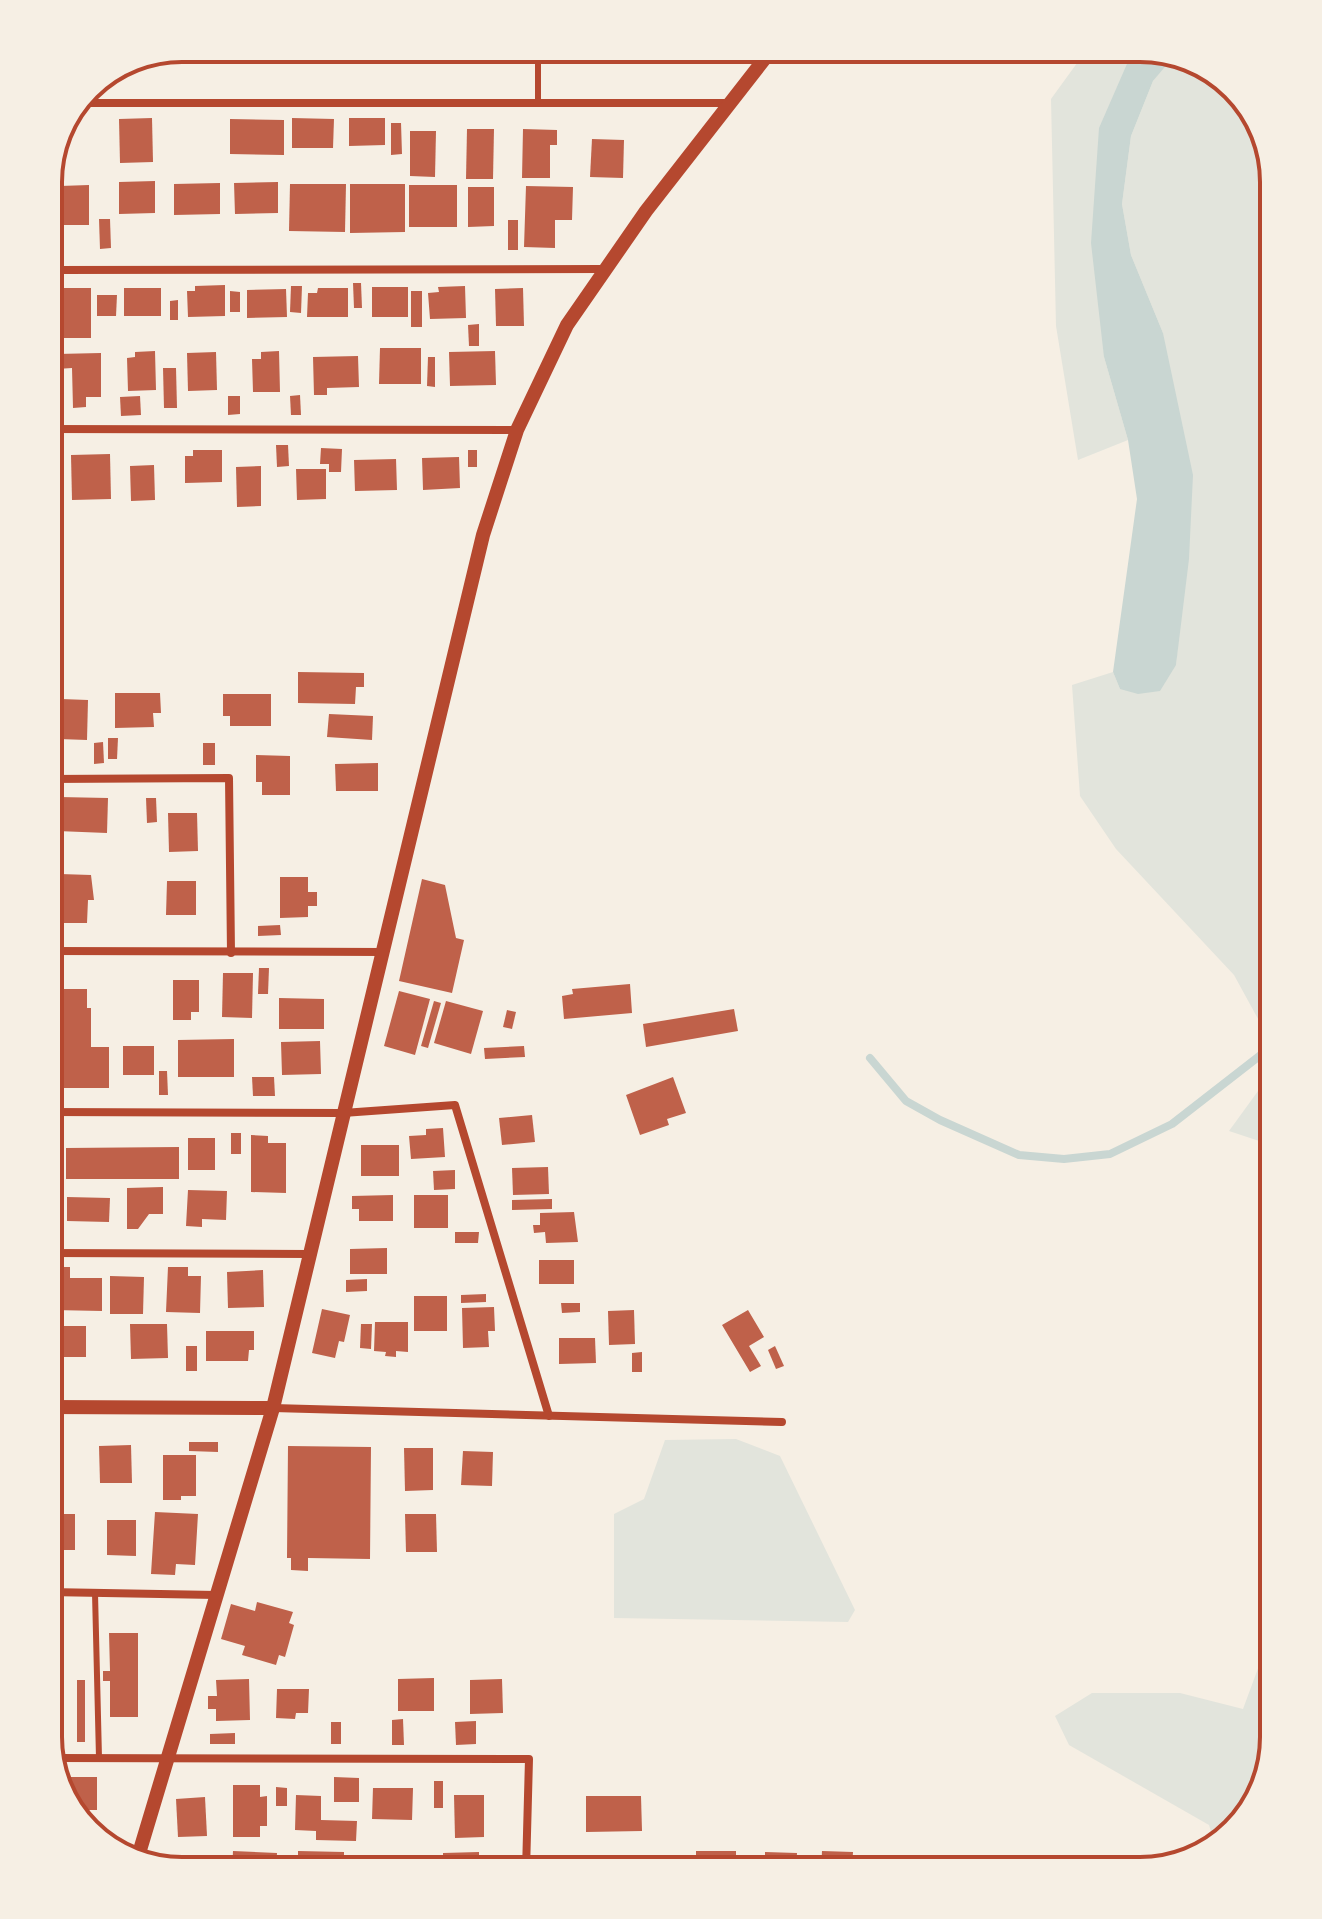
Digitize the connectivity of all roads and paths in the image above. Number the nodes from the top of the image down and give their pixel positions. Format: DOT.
graph roads {
  1 [pos="538,62"];
  2 [pos="762,62"];
  3 [pos="93,103"];
  4 [pos="538,103"];
  5 [pos="729,103"];
  6 [pos="604,269"];
  7 [pos="62,270"];
  8 [pos="62,429"];
  9 [pos="517,430"];
  10 [pos="62,779"];
  11 [pos="62,951"];
  12 [pos="383,952"];
  13 [pos="231,953"];
  14 [pos="62,1112"];
  15 [pos="343,1113"];
  16 [pos="62,1253"];
  17 [pos="309,1254"];
  18 [pos="62,1407"];
  19 [pos="273,1408"];
  20 [pos="549,1416"];
  21 [pos="782,1422"];
  22 [pos="62,1592"];
  23 [pos="95,1593"];
  24 [pos="216,1595"];
  25 [pos="64,1758"];
  26 [pos="99,1758"];
  27 [pos="167,1758"];
  28 [pos="140,1849"];
  29 [pos="526,1857"];
  1 -- 4 [label="lane"];
  2 -- 5 [label="street"];
  3 -- 4 [label="street"];
  4 -- 5 [label="street"];
  5 -- 6 [label="street"];
  6 -- 7 [label="street"];
  6 -- 9 [label="street"];
  8 -- 9 [label="street"];
  9 -- 12 [label="street"];
  10 -- 13 [label="street"];
  11 -- 13 [label="street"];
  12 -- 13 [label="street"];
  12 -- 15 [label="street"];
  14 -- 15 [label="street"];
  15 -- 17 [label="street"];
  15 -- 20 [label="street"];
  16 -- 17 [label="street"];
  17 -- 19 [label="street"];
  18 -- 19 [label="street"];
  19 -- 20 [label="street"];
  19 -- 24 [label="street"];
  20 -- 21 [label="street"];
  22 -- 23 [label="street"];
  23 -- 24 [label="street"];
  23 -- 26 [label="lane"];
  24 -- 27 [label="street"];
  25 -- 26 [label="street"];
  26 -- 27 [label="street"];
  27 -- 28 [label="street"];
  27 -- 29 [label="street"];
}
